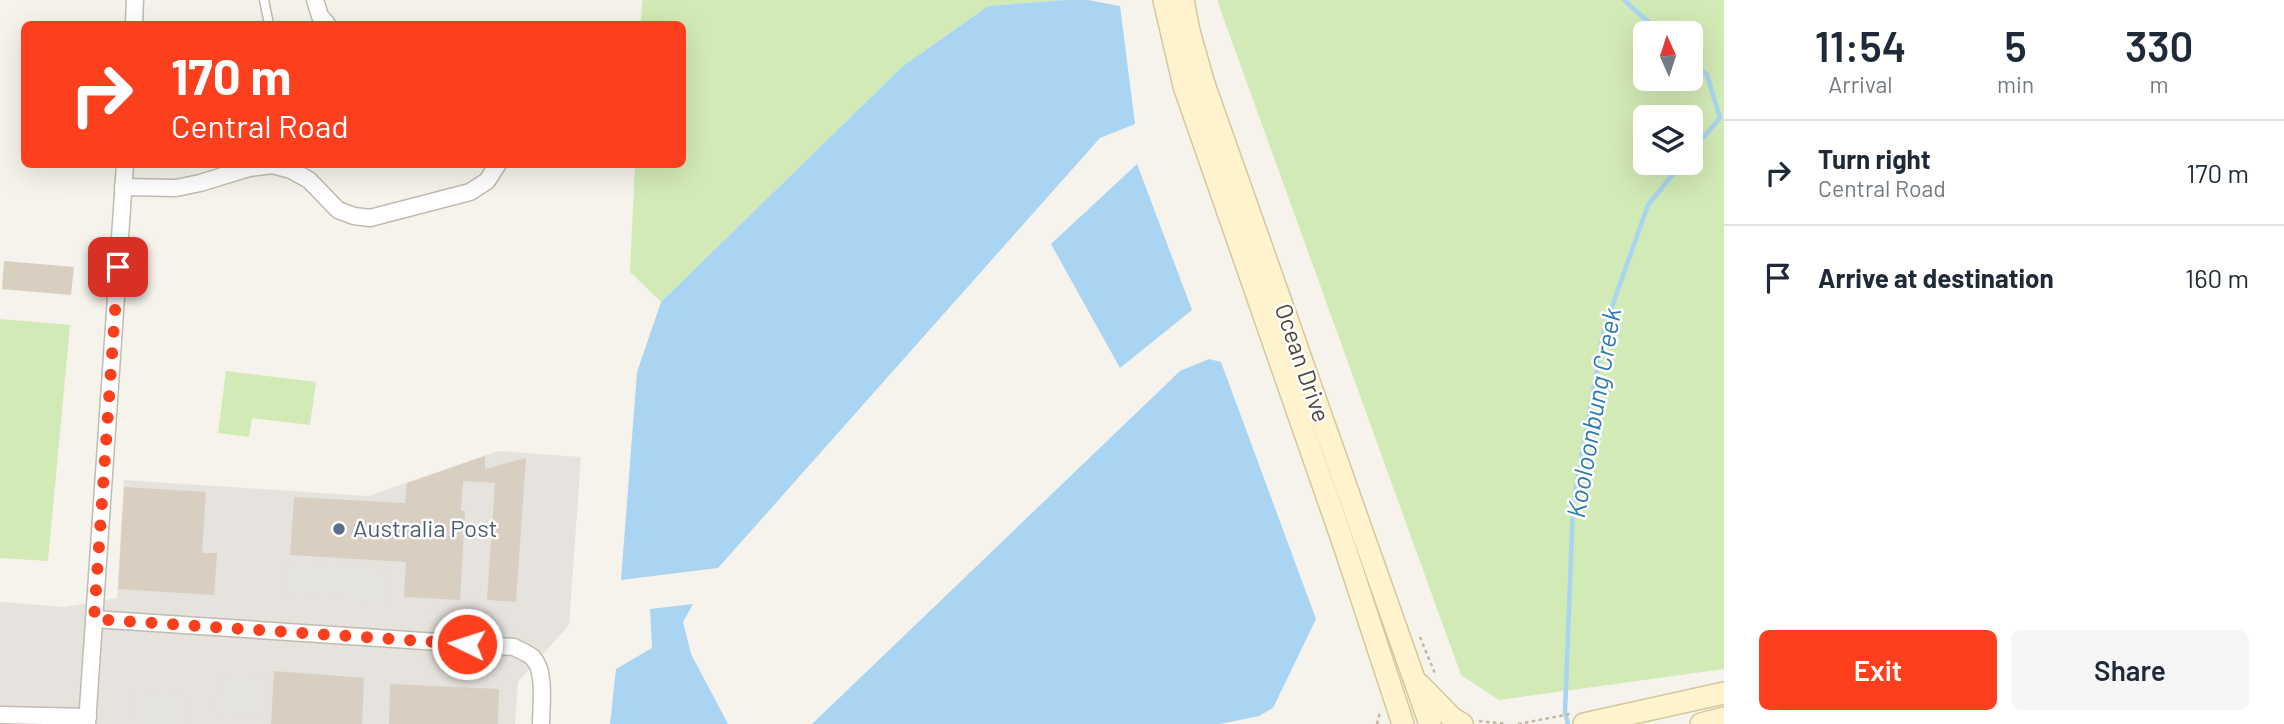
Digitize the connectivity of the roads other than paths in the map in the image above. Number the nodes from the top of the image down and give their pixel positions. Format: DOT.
graph roads {
  1 [pos="135,0"];
  2 [pos="264,0"];
  3 [pos="315,0"];
  4 [pos="1164,0"];
  5 [pos="1183,0"];
  6 [pos="134,21"];
  7 [pos="268,21"];
  8 [pos="324,21"];
  9 [pos="125,168"];
  10 [pos="249,168"];
  11 [pos="283,168"];
  12 [pos="495,168"];
  13 [pos="123,187"];
  14 [pos="94,619"];
  15 [pos="1413,678"];
  16 [pos="1391,689"];
  17 [pos="1724,693"];
  18 [pos="0,715"];
  19 [pos="1582,718"];
  20 [pos="1724,718"];
  21 [pos="87,720"];
  22 [pos="541,724"];
  23 [pos="1386,724"];
  24 [pos="1403,724"];
  25 [pos="1430,724"];
  26 [pos="1462,724"];
  27 [pos="1701,724"];
  1 -- 6 [label="street"];
  2 -- 7 [label="lane"];
  3 -- 8 [label="street"];
  4 -- 16 [label="main road, Ocean Drive"];
  5 -- 15 [label="main road, Ocean Drive"];
  9 -- 13 [label="street"];
  10 -- 13 [label="street"];
  11 -- 12 [label="street"];
  13 -- 14 [label="street"];
  14 -- 21 [label="street"];
  14 -- 22 [label="street"];
  15 -- 25 [label="main road, Ocean Drive"];
  15 -- 26 [label="main road"];
  16 -- 23 [label="main road"];
  16 -- 24 [label="main road, Ocean Drive"];
  17 -- 19 [label="main road"];
  18 -- 21 [label="street"];
  20 -- 27 [label="main road"];
}
